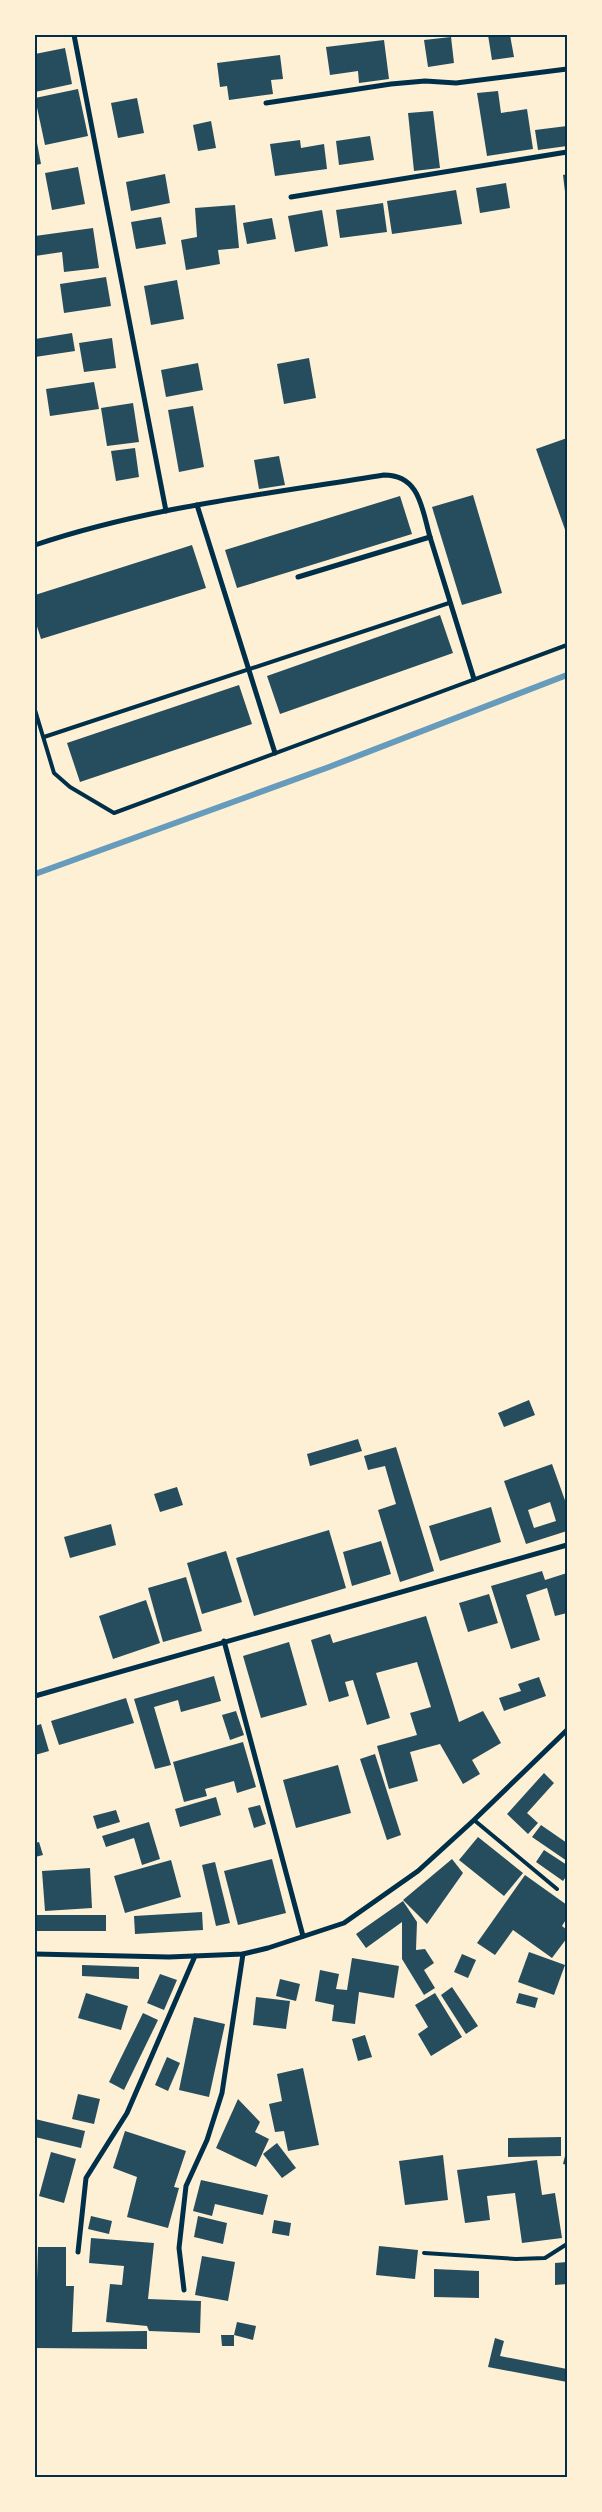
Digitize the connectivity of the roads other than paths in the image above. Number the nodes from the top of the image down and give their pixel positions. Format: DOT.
graph roads {
  1 [pos="74,35"];
  2 [pos="567,69"];
  3 [pos="266,103"];
  4 [pos="567,152"];
  5 [pos="291,197"];
  6 [pos="197,505"];
  7 [pos="166,510"];
  8 [pos="430,537"];
  9 [pos="35,545"];
  10 [pos="298,577"];
  11 [pos="449,603"];
  12 [pos="567,645"];
  13 [pos="248,669"];
  14 [pos="474,679"];
  15 [pos="35,710"];
  16 [pos="44,737"];
  17 [pos="275,753"];
  18 [pos="567,1545"];
  19 [pos="224,1640"];
  20 [pos="35,1696"];
  21 [pos="567,1730"];
  22 [pos="474,1820"];
  23 [pos="557,1889"];
  24 [pos="303,1936"];
  25 [pos="35,1954"];
  26 [pos="243,1954"];
  27 [pos="195,1956"];
  28 [pos="567,2244"];
  29 [pos="78,2252"];
  30 [pos="424,2253"];
  31 [pos="184,2290"];
  1 -- 7 [label="street"];
  2 -- 3 [label="street"];
  4 -- 5 [label="street"];
  6 -- 7 [label="street"];
  6 -- 8 [label="street"];
  6 -- 13 [label="street"];
  7 -- 9 [label="street"];
  8 -- 10 [label="street"];
  8 -- 11 [label="street"];
  11 -- 13 [label="lane"];
  11 -- 14 [label="street"];
  12 -- 14 [label="lane"];
  13 -- 16 [label="lane"];
  13 -- 17 [label="street"];
  14 -- 17 [label="lane"];
  15 -- 16 [label="lane"];
  16 -- 17 [label="lane"];
  18 -- 19 [label="street"];
  19 -- 20 [label="street"];
  19 -- 24 [label="street"];
  21 -- 22 [label="street"];
  22 -- 23 [label="lane"];
  22 -- 24 [label="street"];
  24 -- 26 [label="street"];
  25 -- 27 [label="street"];
  26 -- 27 [label="street"];
  26 -- 31 [label="street"];
  27 -- 29 [label="street"];
  28 -- 30 [label="lane"];
}
